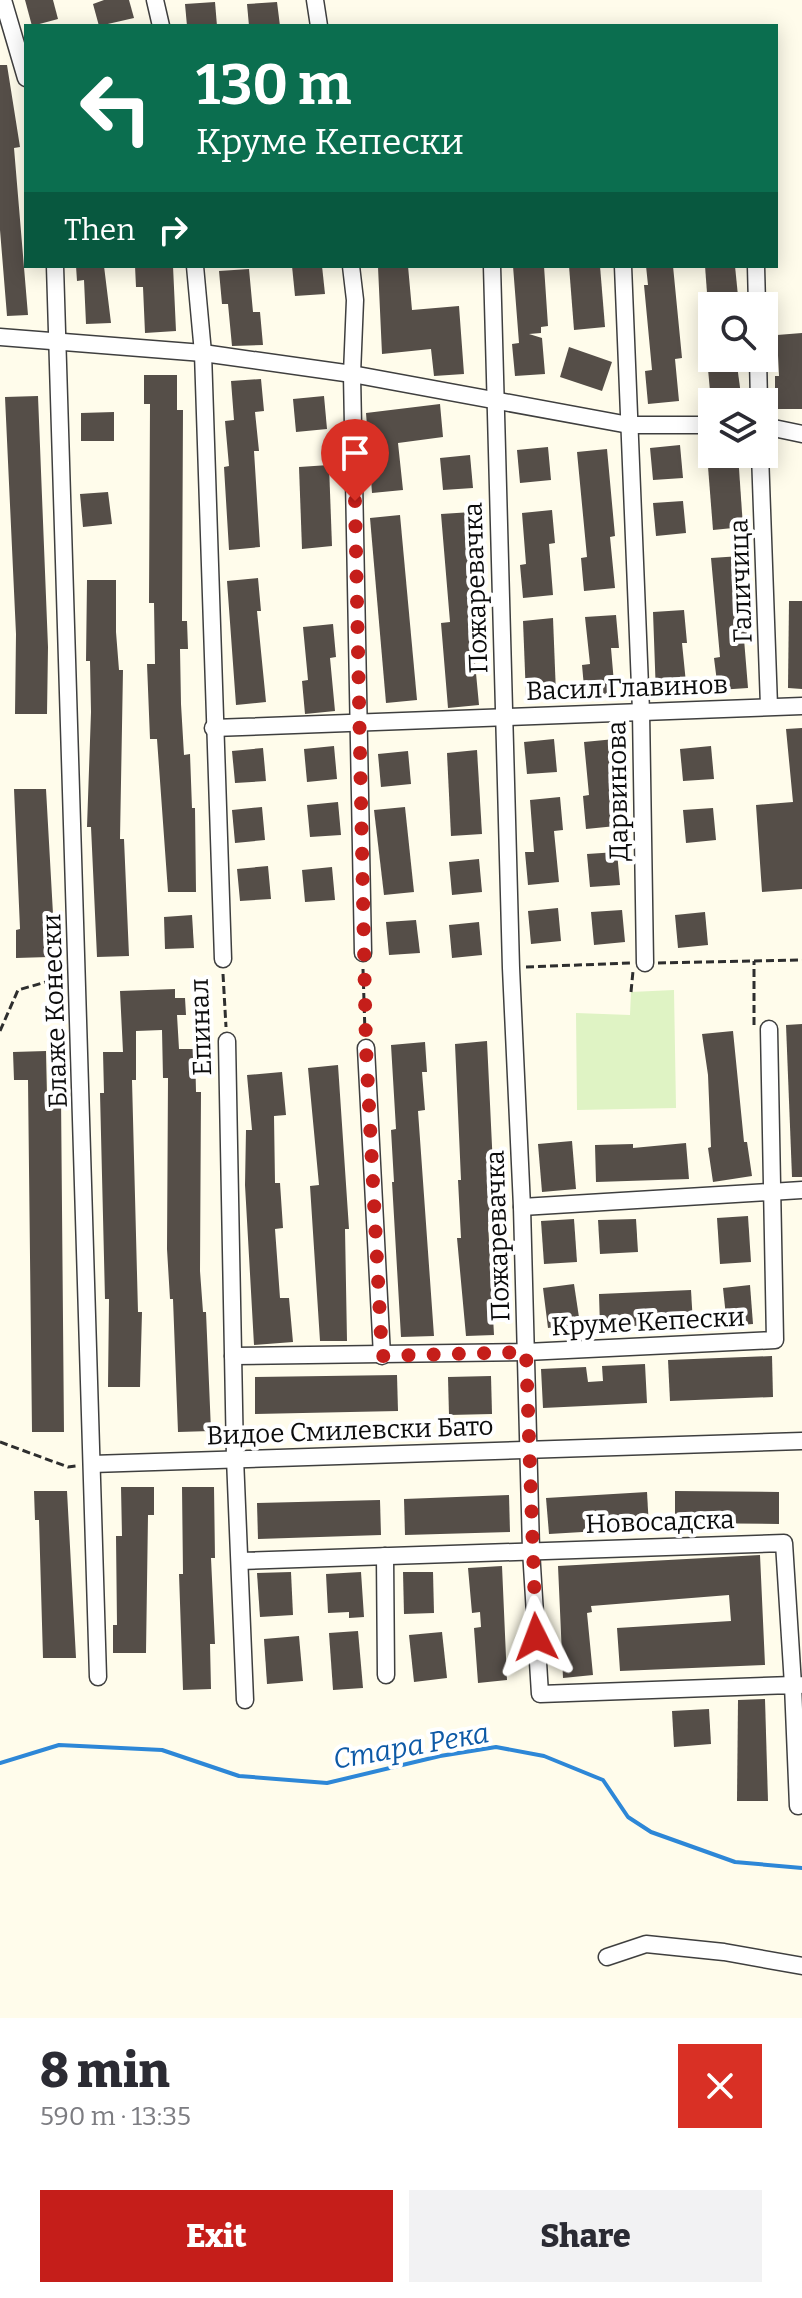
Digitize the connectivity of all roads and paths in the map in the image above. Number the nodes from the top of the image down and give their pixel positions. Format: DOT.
graph roads {
  1 [pos="3,0"];
  2 [pos="155,0"];
  3 [pos="315,0"];
  4 [pos="161,24"];
  5 [pos="319,24"];
  6 [pos="24,71"];
  7 [pos="55,268"];
  8 [pos="195,268"];
  9 [pos="351,268"];
  10 [pos="492,268"];
  11 [pos="623,268"];
  12 [pos="756,268"];
  13 [pos="757,292"];
  14 [pos="0,337"];
  15 [pos="59,344"];
  16 [pos="203,353"];
  17 [pos="352,374"];
  18 [pos="494,403"];
  19 [pos="629,425"];
  20 [pos="698,425"];
  21 [pos="778,429"];
  22 [pos="802,434"];
  23 [pos="760,468"];
  24 [pos="769,706"];
  25 [pos="802,706"];
  26 [pos="641,711"];
  27 [pos="504,716"];
  28 [pos="359,722"];
  29 [pos="213,728"];
  30 [pos="363,953"];
  31 [pos="223,959"];
  32 [pos="754,961"];
  33 [pos="639,963"];
  34 [pos="78,973"];
  35 [pos="631,992"];
  36 [pos="769,1029"];
  37 [pos="0,1031"];
  38 [pos="227,1041"];
  39 [pos="366,1048"];
  40 [pos="802,1190"];
  41 [pos="772,1192"];
  42 [pos="522,1207"];
  43 [pos="526,1352"];
  44 [pos="233,1356"];
  45 [pos="382,1356"];
  46 [pos="802,1441"];
  47 [pos="0,1442"];
  48 [pos="530,1448"];
  49 [pos="235,1458"];
  50 [pos="92,1464"];
  51 [pos="531,1550"];
  52 [pos="385,1556"];
  53 [pos="240,1561"];
  54 [pos="386,1675"];
  55 [pos="98,1677"];
  56 [pos="797,1685"];
  57 [pos="245,1700"];
  58 [pos="798,1806"];
  59 [pos="607,1957"];
  60 [pos="802,1966"];
  1 -- 6 [label="street"];
  2 -- 4 [label="street"];
  3 -- 5 [label="street"];
  7 -- 15 [label="street, Блаже Конески"];
  8 -- 16 [label="street, Епинал"];
  9 -- 17 [label="street"];
  10 -- 18 [label="street, Пожаревачка"];
  11 -- 19 [label="street, Дарвинова"];
  12 -- 13 [label="street"];
  14 -- 15 [label="street"];
  15 -- 16 [label="street"];
  15 -- 34 [label="street, Блаже Конески"];
  16 -- 17 [label="street"];
  16 -- 29 [label="street, Епинал"];
  17 -- 18 [label="street"];
  17 -- 28 [label="street"];
  18 -- 19 [label="street"];
  18 -- 27 [label="street, Пожаревачка"];
  19 -- 20 [label="street"];
  19 -- 26 [label="street, Дарвинова"];
  21 -- 22 [label="street"];
  23 -- 24 [label="street, Галичица"];
  24 -- 25 [label="street, Васил Главинов"];
  24 -- 26 [label="street, Васил Главинов"];
  26 -- 27 [label="street, Васил Главинов"];
  26 -- 33 [label="street, Дарвинова"];
  27 -- 28 [label="street, Васил Главинов"];
  27 -- 42 [label="street, Пожаревачка"];
  28 -- 29 [label="street, Васил Главинов"];
  28 -- 30 [label="street"];
  29 -- 31 [label="street, Епинал"];
  30 -- 39 [label="path"];
  31 -- 38 [label="path, Епинал"];
  32 -- 36 [label="path"];
  33 -- 35 [label="path"];
  34 -- 37 [label="path"];
  34 -- 50 [label="street, Блаже Конески"];
  36 -- 41 [label="street, Круме Кепески"];
  38 -- 44 [label="street, Епинал"];
  39 -- 45 [label="street"];
  40 -- 41 [label="street"];
  41 -- 42 [label="street"];
  41 -- 43 [label="street, Круме Кепески"];
  42 -- 43 [label="street, Пожаревачка"];
  43 -- 45 [label="street, Круме Кепески"];
  43 -- 48 [label="street, Пожаревачка"];
  44 -- 45 [label="street, Круме Кепески"];
  44 -- 49 [label="street, Епинал"];
  46 -- 48 [label="street, Видое Смилевски Бато"];
  47 -- 50 [label="path"];
  48 -- 49 [label="street, Видое Смилевски Бато"];
  48 -- 51 [label="street, Пожаревачка"];
  49 -- 50 [label="street, Видое Смилевски Бато"];
  49 -- 53 [label="street, Епинал"];
  50 -- 55 [label="street, Блаже Конески"];
  51 -- 52 [label="street, Новосадска"];
  51 -- 56 [label="street, Новосадска"];
  51 -- 56 [label="street, Пожаревачка"];
  52 -- 53 [label="street, Новосадска"];
  52 -- 54 [label="street"];
  53 -- 57 [label="street, Епинал"];
  56 -- 58 [label="street"];
  59 -- 60 [label="street"];
}
